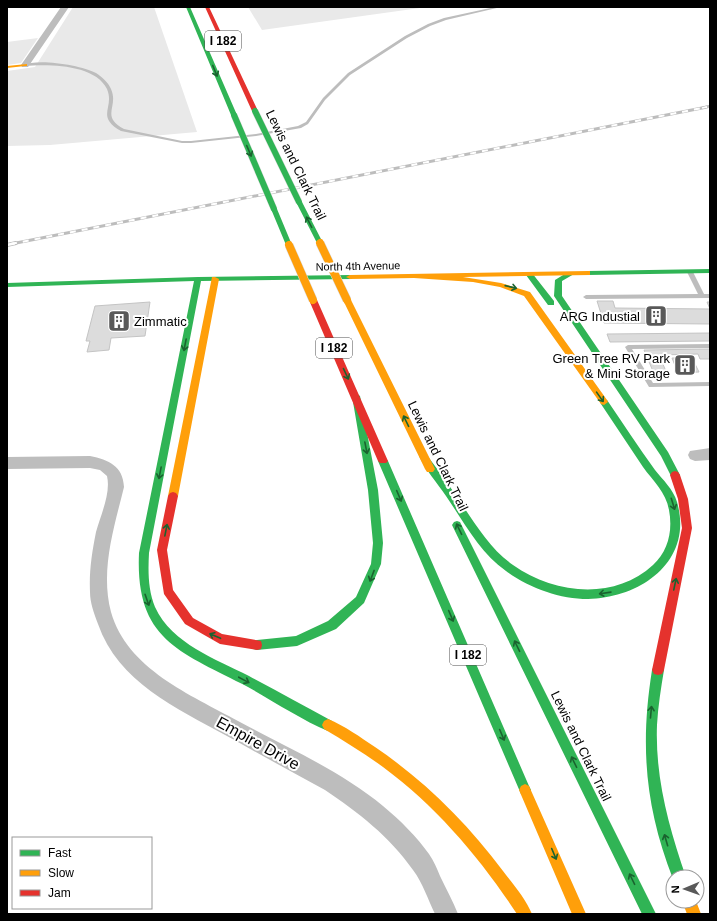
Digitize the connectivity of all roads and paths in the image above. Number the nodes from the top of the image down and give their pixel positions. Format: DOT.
graph roads {
  1 [pos="65,7"];
  2 [pos="184,7"];
  3 [pos="188,7"];
  4 [pos="207,7"];
  5 [pos="499,7"];
  6 [pos="200,35"];
  7 [pos="235,44"];
  8 [pos="25,64"];
  9 [pos="7,67"];
  10 [pos="239,75"];
  11 [pos="690,272"];
  12 [pos="710,272"];
  13 [pos="530,274"];
  14 [pos="570,274"];
  15 [pos="417,277"];
  16 [pos="198,279"];
  17 [pos="215,279"];
  18 [pos="7,285"];
  19 [pos="527,294"];
  20 [pos="702,296"];
  21 [pos="710,296"];
  22 [pos="586,297"];
  23 [pos="710,346"];
  24 [pos="710,384"];
  25 [pos="356,396"];
  26 [pos="665,454"];
  27 [pos="423,456"];
  28 [pos="7,462"];
  29 [pos="676,869"];
  30 [pos="446,914"];
  31 [pos="525,914"];
  32 [pos="579,914"];
  33 [pos="649,914"];
  1 -- 8 [label="street"];
  2 -- 6 [label="main road"];
  3 -- 6 [label="main road, I 182"];
  4 -- 10 [label="main road, Lewis and Clark Trail / I 182"];
  5 -- 8 [label="lane"];
  6 -- 25 [label="main road, I 182, one-way, bridge"];
  7 -- 10 [label="main road"];
  8 -- 9 [label="main road"];
  27 -- 10 [label="main road, Lewis and Clark Trail / I 182, one-way, bridge"];
  11 -- 12 [label="main road, North 4th Avenue"];
  11 -- 14 [label="main road, North 4th Avenue"];
  11 -- 20 [label="lane"];
  13 -- 14 [label="main road, North 4th Avenue"];
  13 -- 15 [label="main road, North 4th Avenue"];
  13 -- 19 [label="main road"];
  13 -- 26 [label="main road"];
  14 -- 26 [label="main road"];
  15 -- 17 [label="main road, North 4th Avenue"];
  15 -- 19 [label="main road, one-way"];
  16 -- 17 [label="main road, North 4th Avenue"];
  16 -- 18 [label="main road, North 4th Avenue"];
  16 -- 31 [label="main road, one-way"];
  25 -- 17 [label="main road, one-way"];
  19 -- 27 [label="main road, one-way"];
  20 -- 21 [label="lane"];
  20 -- 22 [label="lane"];
  23 -- 24 [label="lane"];
  25 -- 32 [label="main road, I 182, one-way"];
  29 -- 26 [label="main road, one-way"];
  33 -- 27 [label="main road, Lewis and Clark Trail / I 182, one-way"];
  28 -- 30 [label="street, Empire Drive"];
}
